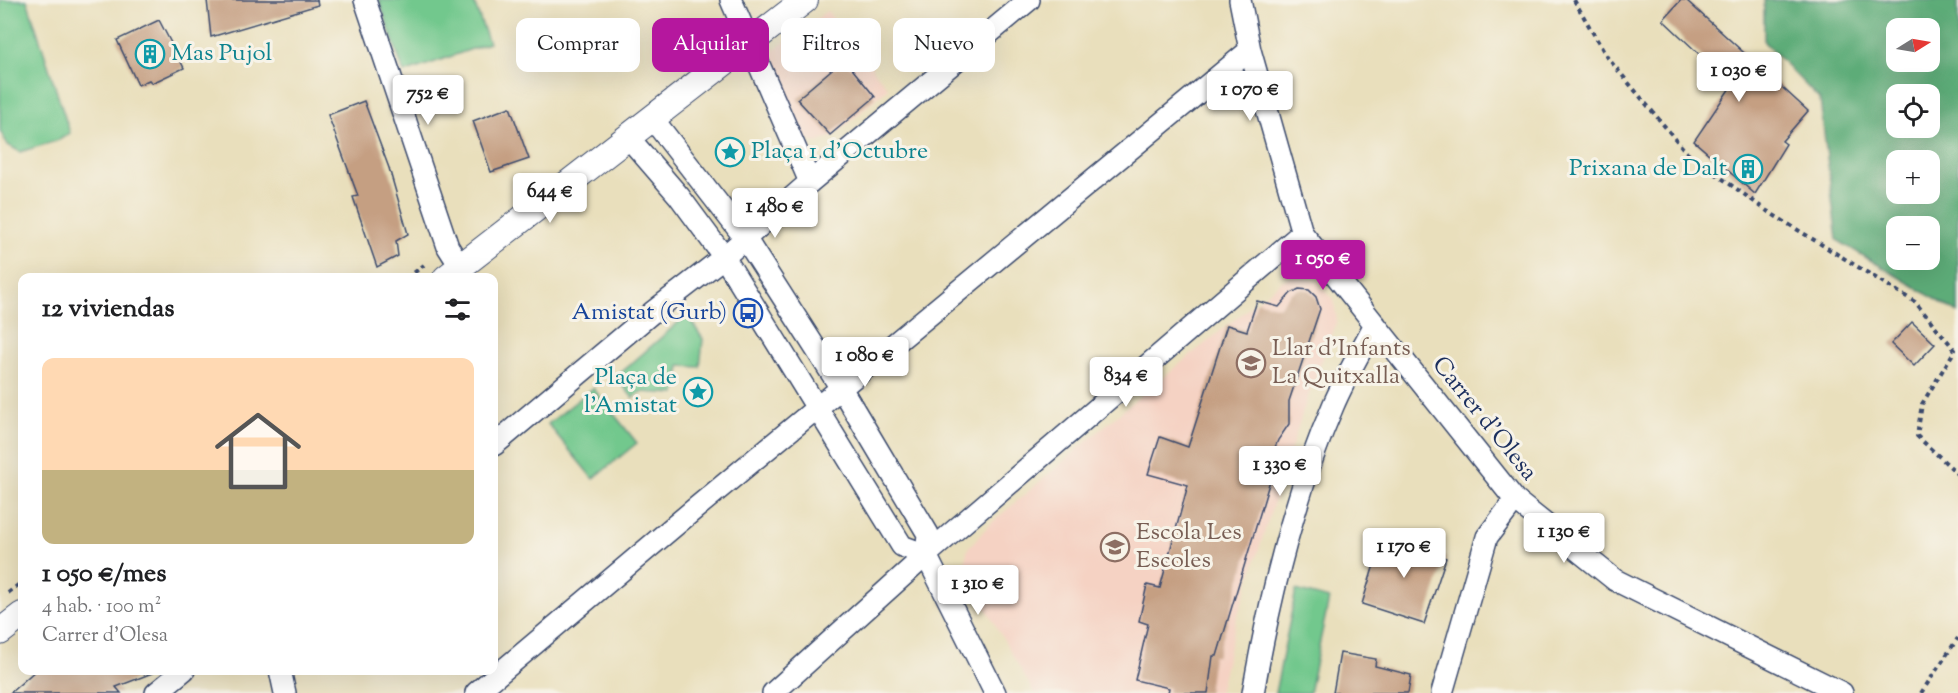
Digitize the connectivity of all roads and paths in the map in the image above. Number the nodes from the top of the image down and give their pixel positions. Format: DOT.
graph roads {
  1 [pos="364,0"];
  2 [pos="731,0"];
  3 [pos="805,0"];
  4 [pos="1029,0"];
  5 [pos="1240,0"];
  6 [pos="1574,0"];
  7 [pos="738,18"];
  8 [pos="769,28"];
  9 [pos="1250,50"];
  10 [pos="712,72"];
  11 [pos="761,72"];
  12 [pos="652,118"];
  13 [pos="628,137"];
  14 [pos="810,182"];
  15 [pos="1302,233"];
  16 [pos="745,238"];
  17 [pos="724,257"];
  18 [pos="453,272"];
  19 [pos="1375,324"];
  20 [pos="842,388"];
  21 [pos="819,408"];
  22 [pos="498,442"];
  23 [pos="1958,474"];
  24 [pos="1515,500"];
  25 [pos="926,555"];
  26 [pos="18,618"];
  27 [pos="0,632"];
  28 [pos="1958,638"];
  29 [pos="178,675"];
  30 [pos="281,675"];
  31 [pos="498,675"];
  32 [pos="498,675"];
  33 [pos="156,693"];
  34 [pos="285,693"];
  35 [pos="476,693"];
  36 [pos="773,693"];
  37 [pos="995,693"];
  38 [pos="1254,693"];
  39 [pos="1442,693"];
  40 [pos="1842,693"];
  41 [pos="1921,693"];
  1 -- 18 [label="street"];
  2 -- 7 [label="street"];
  3 -- 8 [label="street"];
  4 -- 14 [label="street"];
  5 -- 9 [label="street, Carrer d'Olesa"];
  6 -- 23 [label="path"];
  9 -- 15 [label="street, Carrer d'Olesa"];
  9 -- 20 [label="street"];
  10 -- 12 [label="street"];
  11 -- 14 [label="street"];
  12 -- 13 [label="street"];
  12 -- 16 [label="street"];
  13 -- 17 [label="street"];
  13 -- 18 [label="street"];
  14 -- 16 [label="street"];
  15 -- 19 [label="street, Carrer d'Olesa"];
  15 -- 25 [label="street"];
  16 -- 17 [label="street"];
  16 -- 20 [label="street"];
  17 -- 21 [label="street"];
  17 -- 22 [label="street"];
  19 -- 24 [label="street, Carrer d'Olesa"];
  19 -- 38 [label="street"];
  20 -- 21 [label="street"];
  20 -- 25 [label="street"];
  21 -- 25 [label="street"];
  21 -- 31 [label="street"];
  24 -- 39 [label="street"];
  24 -- 40 [label="street, Carrer d'Olesa"];
  25 -- 36 [label="street"];
  25 -- 37 [label="street"];
  26 -- 27 [label="street"];
  28 -- 41 [label="path"];
  29 -- 33 [label="street"];
  30 -- 34 [label="street"];
  32 -- 35 [label="street"];
}
